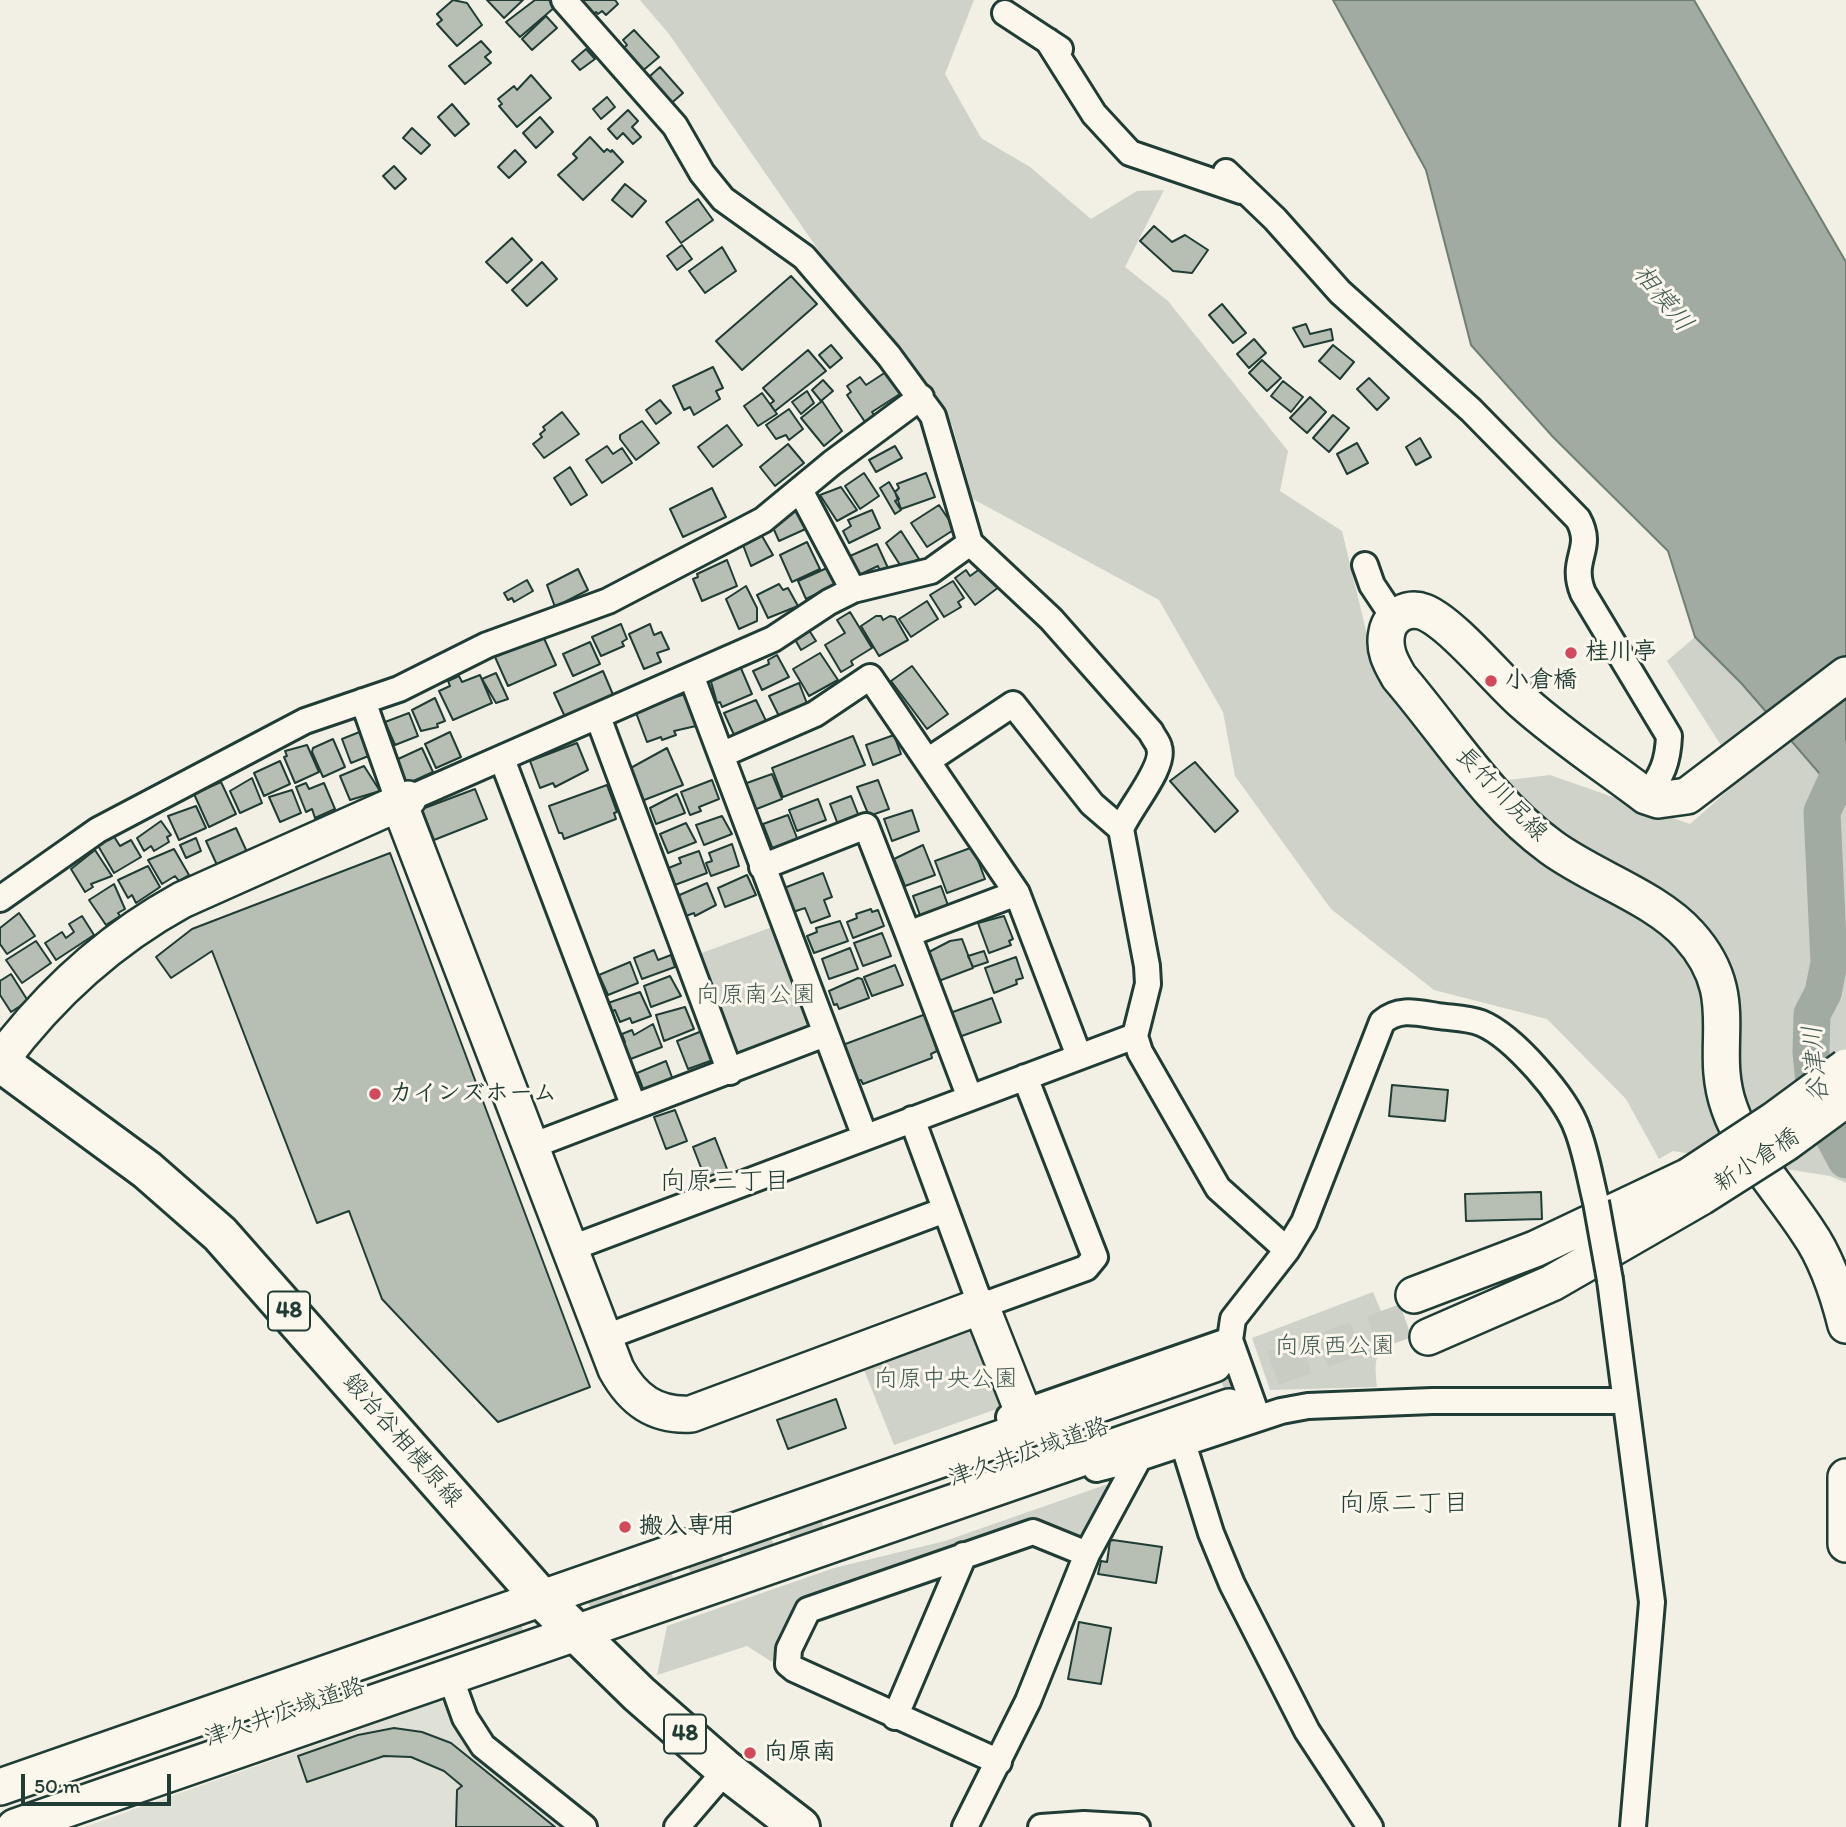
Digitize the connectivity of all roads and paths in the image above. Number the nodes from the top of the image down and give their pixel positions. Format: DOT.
graph roads {
  1 [pos="564,0"];
  2 [pos="1005,13"];
  3 [pos="1048,41"];
  4 [pos="1071,55"];
  5 [pos="1226,172"];
  6 [pos="1252,195"];
  7 [pos="921,397"];
  8 [pos="800,490"];
  9 [pos="970,543"];
  10 [pos="1365,565"];
  11 [pos="853,590"];
  12 [pos="1394,618"];
  13 [pos="691,675"];
  14 [pos="1846,675"];
  15 [pos="363,701"];
  16 [pos="598,717"];
  17 [pos="721,755"];
  18 [pos="502,759"];
  19 [pos="929,760"];
  20 [pos="1646,796"];
  21 [pos="403,801"];
  22 [pos="1121,829"];
  23 [pos="762,867"];
  24 [pos="1017,893"];
  25 [pos="0,899"];
  26 [pos="908,934"];
  27 [pos="825,1034"];
  28 [pos="1135,1036"];
  29 [pos="1079,1056"];
  30 [pos="0,1061"];
  31 [pos="1846,1066"];
  32 [pos="730,1072"];
  33 [pos="1025,1077"];
  34 [pos="970,1098"];
  35 [pos="1846,1099"];
  36 [pos="634,1108"];
  37 [pos="912,1119"];
  38 [pos="865,1137"];
  39 [pos="529,1147"];
  40 [pos="1695,1186"];
  41 [pos="945,1210"];
  42 [pos="569,1249"];
  43 [pos="1287,1250"];
  44 [pos="981,1306"];
  45 [pos="1846,1325"];
  46 [pos="603,1338"];
  47 [pos="1231,1383"];
  48 [pos="1624,1401"];
  49 [pos="1023,1412"];
  50 [pos="1183,1443"];
  51 [pos="1139,1458"];
  52 [pos="1846,1477"];
  53 [pos="755,1524"];
  54 [pos="832,1532"];
  55 [pos="1846,1544"];
  56 [pos="1087,1554"];
  57 [pos="964,1555"];
  58 [pos="542,1599"];
  59 [pos="576,1633"];
  60 [pos="490,1642"];
  61 [pos="450,1676"];
  62 [pos="895,1717"];
  63 [pos="999,1762"];
  64 [pos="726,1770"];
  65 [pos="0,1787"];
  66 [pos="0,1812"];
  67 [pos="15,1827"];
  68 [pos="584,1827"];
  69 [pos="677,1827"];
  70 [pos="800,1827"];
  71 [pos="965,1827"];
  72 [pos="1041,1827"];
  73 [pos="1137,1827"];
  74 [pos="1370,1827"];
  75 [pos="1633,1827"];
  1 -- 7 [label="street"];
  2 -- 3 [label="street"];
  3 -- 4 [label="street"];
  3 -- 6 [label="street"];
  5 -- 6 [label="street"];
  6 -- 20 [label="street"];
  7 -- 8 [label="street"];
  7 -- 9 [label="street"];
  8 -- 11 [label="street"];
  8 -- 15 [label="street"];
  9 -- 11 [label="street"];
  9 -- 22 [label="street"];
  10 -- 12 [label="street"];
  11 -- 13 [label="street"];
  12 -- 20 [label="main road"];
  12 -- 45 [label="main road, 長竹川尻線"];
  13 -- 16 [label="street"];
  13 -- 17 [label="street"];
  14 -- 20 [label="main road"];
  15 -- 21 [label="street"];
  15 -- 25 [label="street"];
  16 -- 18 [label="street"];
  16 -- 32 [label="street"];
  17 -- 19 [label="street"];
  17 -- 23 [label="street"];
  18 -- 21 [label="street"];
  18 -- 36 [label="street"];
  19 -- 22 [label="street"];
  19 -- 24 [label="street"];
  21 -- 30 [label="main road"];
  21 -- 39 [label="main road"];
  22 -- 28 [label="street"];
  23 -- 26 [label="street"];
  23 -- 27 [label="street"];
  24 -- 26 [label="street"];
  24 -- 29 [label="street"];
  26 -- 34 [label="street"];
  27 -- 32 [label="street"];
  27 -- 38 [label="street"];
  28 -- 29 [label="street"];
  28 -- 43 [label="street"];
  29 -- 33 [label="street"];
  30 -- 58 [label="main road, 鍛冶谷相模原線 / 48"];
  31 -- 40 [label="main road, 新小倉橋, bridge"];
  32 -- 36 [label="street"];
  33 -- 34 [label="street"];
  33 -- 44 [label="street"];
  34 -- 37 [label="street"];
  35 -- 40 [label="main road, 新小倉橋, bridge"];
  36 -- 39 [label="street"];
  37 -- 38 [label="street"];
  37 -- 41 [label="street"];
  38 -- 42 [label="street"];
  39 -- 42 [label="main road"];
  40 -- 40 [label="main road"];
  41 -- 44 [label="street"];
  41 -- 46 [label="street"];
  42 -- 46 [label="main road"];
  43 -- 47 [label="street"];
  43 -- 48 [label="street, bridge"];
  44 -- 46 [label="main road"];
  44 -- 49 [label="main road"];
  47 -- 48 [label="street"];
  47 -- 49 [label="street"];
  47 -- 50 [label="street"];
  47 -- 53 [label="main road"];
  47 -- 54 [label="main road"];
  48 -- 75 [label="street"];
  49 -- 53 [label="street"];
  50 -- 51 [label="street"];
  50 -- 74 [label="street"];
  51 -- 54 [label="street"];
  51 -- 56 [label="street"];
  52 -- 55 [label="main road"];
  53 -- 58 [label="main road"];
  54 -- 59 [label="main road"];
  56 -- 57 [label="street"];
  56 -- 63 [label="street"];
  57 -- 62 [label="street"];
  57 -- 62 [label="street"];
  58 -- 59 [label="main road, 鍛冶谷相模原線 / 48"];
  58 -- 65 [label="main road"];
  59 -- 61 [label="main road"];
  59 -- 64 [label="main road, 鍛冶谷相模原線 / 48"];
  60 -- 66 [label="main road, 津久井広域道路"];
  61 -- 67 [label="main road"];
  61 -- 68 [label="street"];
  62 -- 63 [label="street"];
  63 -- 71 [label="street"];
  64 -- 69 [label="street"];
  64 -- 70 [label="main road, 鍛冶谷相模原線 / 48"];
  72 -- 73 [label="street"];
}
